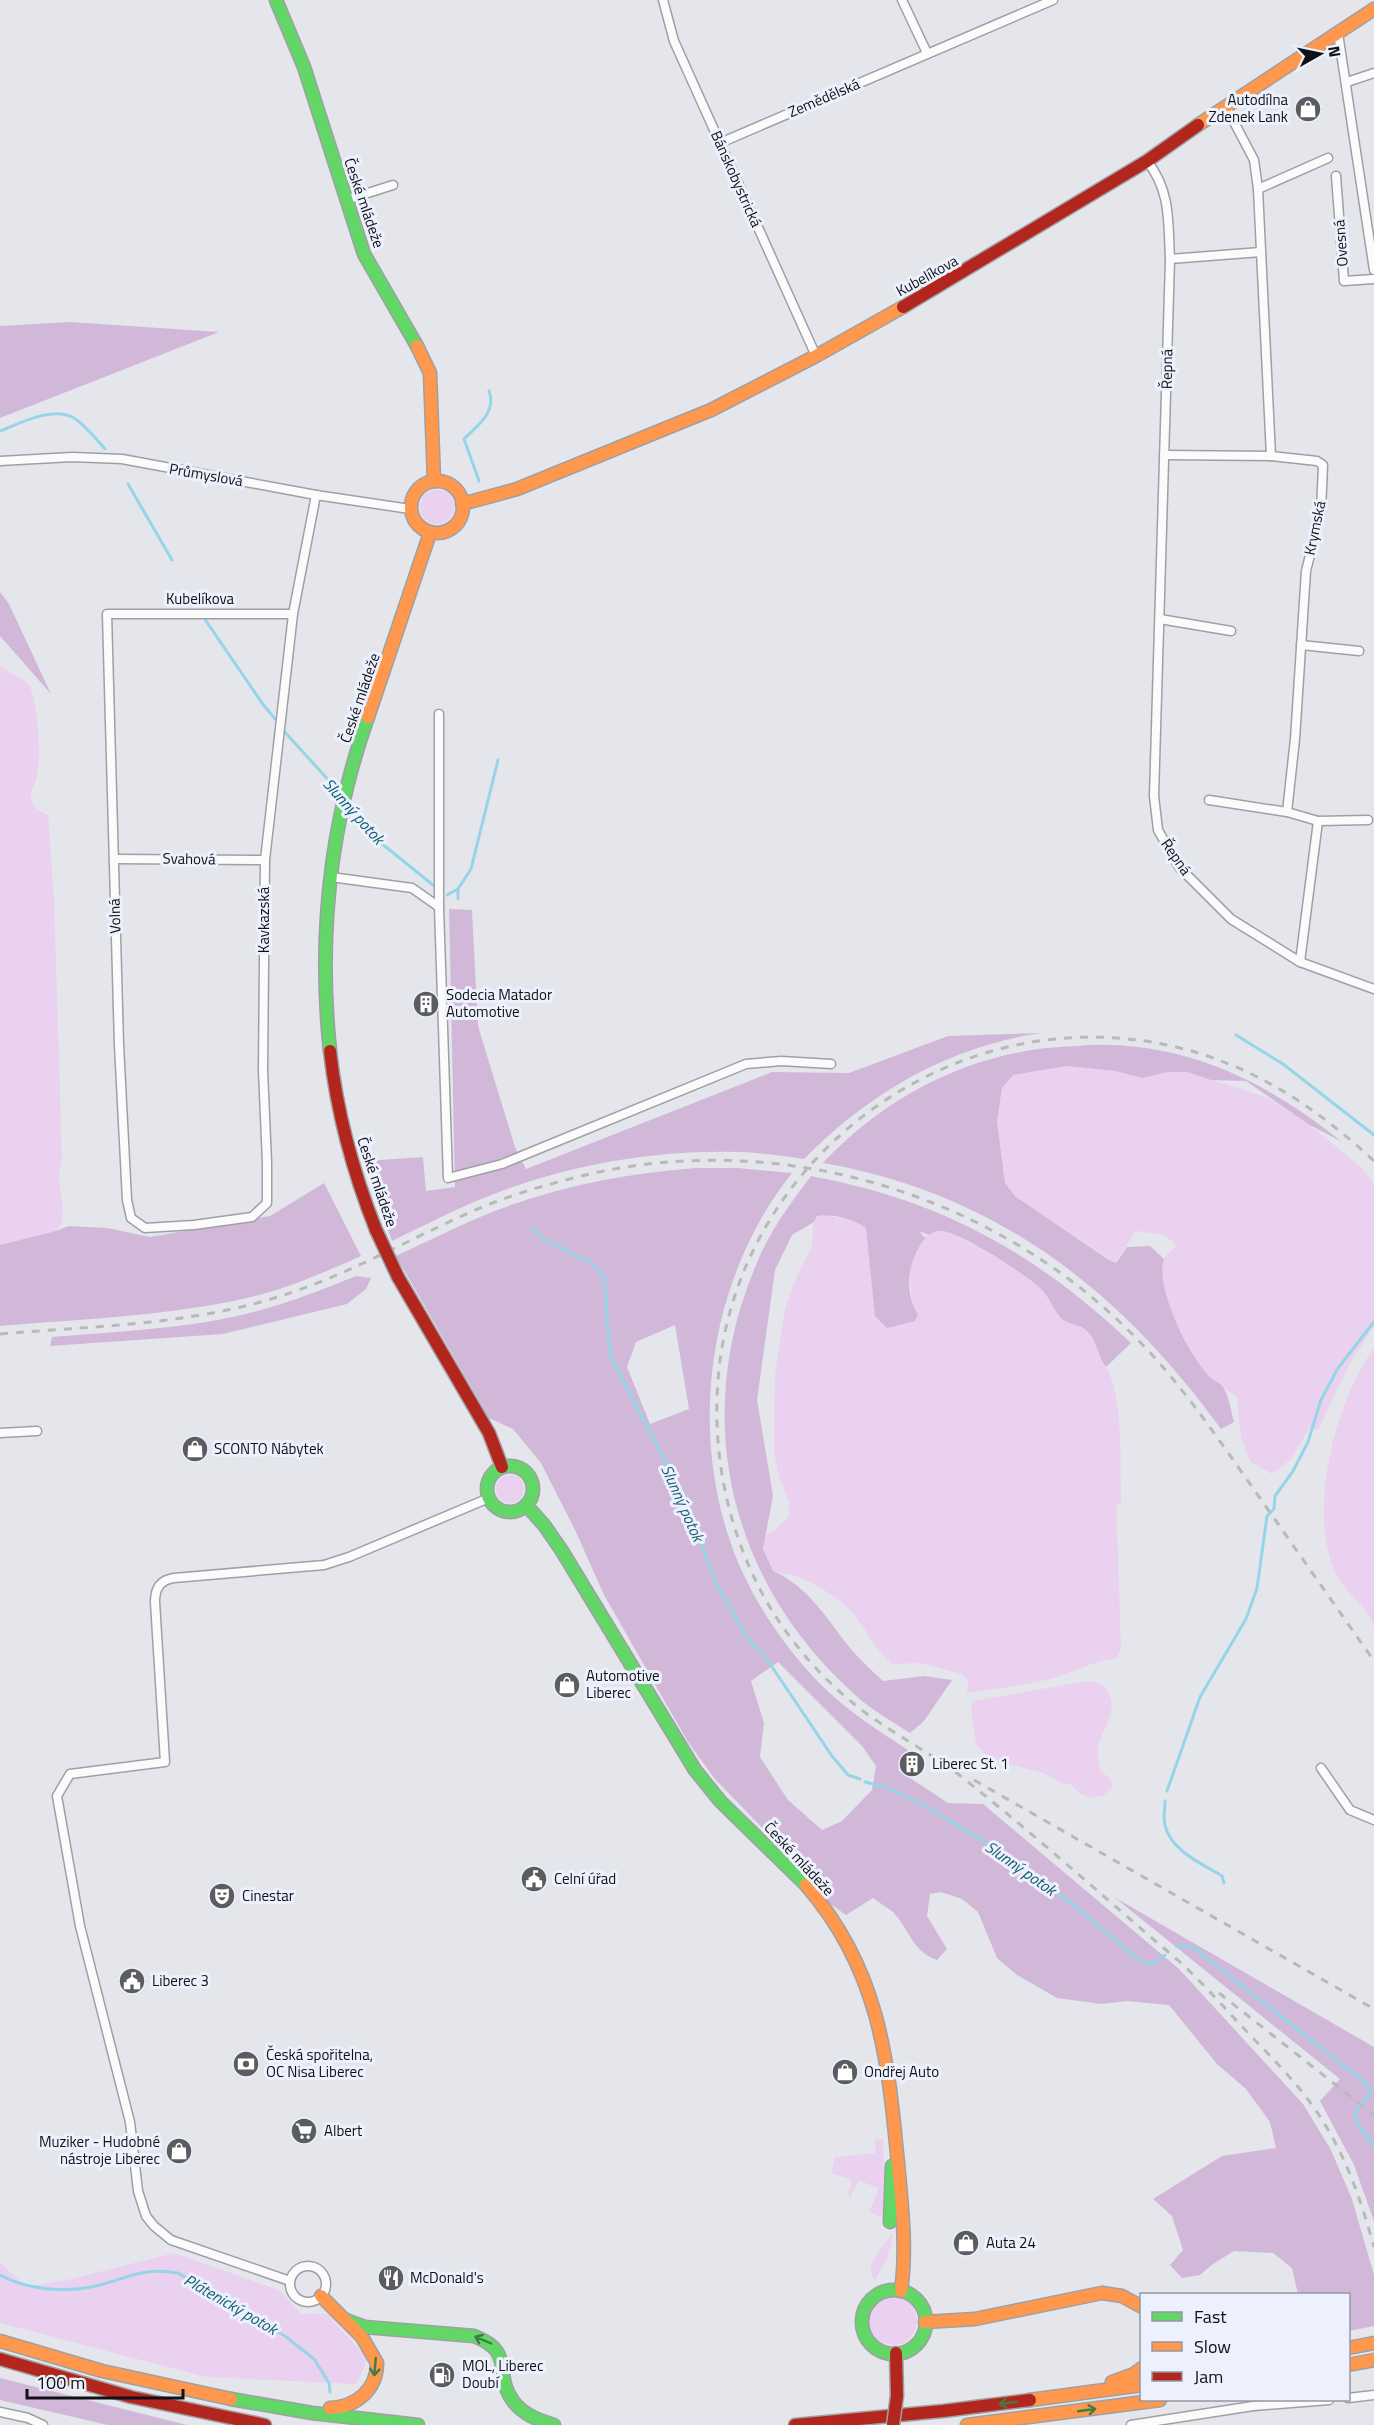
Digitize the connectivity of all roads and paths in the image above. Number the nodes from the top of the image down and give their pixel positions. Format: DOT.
graph roads {
  1 [pos="276,0"];
  2 [pos="663,0"];
  3 [pos="902,0"];
  4 [pos="1053,0"];
  5 [pos="1374,9"];
  6 [pos="1338,33"];
  7 [pos="927,54"];
  8 [pos="1374,73"];
  9 [pos="1347,82"];
  10 [pos="1225,105"];
  11 [pos="720,143"];
  12 [pos="1328,158"];
  13 [pos="1147,161"];
  14 [pos="1336,176"];
  15 [pos="393,185"];
  16 [pos="1258,189"];
  17 [pos="346,200"];
  18 [pos="1261,252"];
  19 [pos="1170,259"];
  20 [pos="1374,270"];
  21 [pos="1374,279"];
  22 [pos="816,356"];
  23 [pos="1164,455"];
  24 [pos="1271,456"];
  25 [pos="0,461"];
  26 [pos="434,481"];
  27 [pos="316,495"];
  28 [pos="462,504"];
  29 [pos="410,509"];
  30 [pos="430,533"];
  31 [pos="107,614"];
  32 [pos="293,614"];
  33 [pos="1160,619"];
  34 [pos="1231,631"];
  35 [pos="1301,645"];
  36 [pos="1359,651"];
  37 [pos="439,714"];
  38 [pos="1209,800"];
  39 [pos="1287,812"];
  40 [pos="1368,820"];
  41 [pos="1318,821"];
  42 [pos="114,859"];
  43 [pos="264,860"];
  44 [pos="331,877"];
  45 [pos="439,907"];
  46 [pos="1300,962"];
  47 [pos="1374,990"];
  48 [pos="831,1064"];
  49 [pos="131,1218"];
  50 [pos="37,1431"];
  51 [pos="0,1433"];
  52 [pos="502,1467"];
  53 [pos="489,1498"];
  54 [pos="526,1505"];
  55 [pos="1322,1768"];
  56 [pos="1374,1820"];
  57 [pos="896,2151"];
  58 [pos="890,2222"];
  59 [pos="290,2281"];
  60 [pos="901,2291"];
  61 [pos="321,2296"];
  62 [pos="1122,2296"];
  63 [pos="1140,2306"];
  64 [pos="1140,2316"];
  65 [pos="346,2320"];
  66 [pos="926,2322"];
  67 [pos="0,2341"];
  68 [pos="1374,2343"];
  69 [pos="1350,2348"];
  70 [pos="896,2353"];
  71 [pos="0,2360"];
  72 [pos="1374,2360"];
  73 [pos="1350,2365"];
  74 [pos="1140,2369"];
  75 [pos="1140,2385"];
  76 [pos="1374,2395"];
  77 [pos="1066,2396"];
  78 [pos="1350,2398"];
  79 [pos="1152,2401"];
  80 [pos="1316,2401"];
  81 [pos="276,2407"];
  82 [pos="0,2412"];
  83 [pos="1175,2422"];
  84 [pos="43,2425"];
  85 [pos="265,2425"];
  86 [pos="418,2425"];
  87 [pos="554,2425"];
  88 [pos="795,2425"];
  89 [pos="893,2425"];
  90 [pos="967,2425"];
  91 [pos="1131,2425"];
  1 -- 17 [label="main road, České mládeže"];
  2 -- 11 [label="street, Bánskobystrická"];
  3 -- 7 [label="street"];
  4 -- 7 [label="street, Zemědělská"];
  5 -- 6 [label="main road, Kubelíkova"];
  6 -- 9 [label="street"];
  6 -- 10 [label="main road, Kubelíkova"];
  7 -- 11 [label="street, Zemědělská"];
  8 -- 9 [label="street"];
  9 -- 20 [label="street"];
  10 -- 13 [label="main road, Kubelíkova"];
  10 -- 16 [label="street"];
  11 -- 22 [label="street, Bánskobystrická"];
  12 -- 16 [label="street"];
  13 -- 19 [label="street, Řepná"];
  13 -- 22 [label="main road, Kubelíkova"];
  14 -- 21 [label="street, Ovesná"];
  15 -- 17 [label="street"];
  16 -- 18 [label="street"];
  17 -- 26 [label="main road, České mládeže"];
  18 -- 19 [label="street"];
  18 -- 24 [label="street"];
  19 -- 23 [label="street, Řepná"];
  22 -- 28 [label="main road, Kubelíkova"];
  23 -- 24 [label="street, Krymská"];
  23 -- 33 [label="street, Řepná"];
  24 -- 35 [label="street, Krymská"];
  25 -- 27 [label="street, Průmyslová"];
  26 -- 28 [label="main road"];
  26 -- 29 [label="main road"];
  27 -- 29 [label="street, Průmyslová"];
  27 -- 32 [label="street, Kavkazská"];
  28 -- 30 [label="main road"];
  29 -- 30 [label="main road"];
  30 -- 44 [label="main road, České mládeže"];
  31 -- 32 [label="street, Kubelíkova"];
  31 -- 42 [label="street, Volná"];
  32 -- 43 [label="street, Kavkazská"];
  33 -- 34 [label="street"];
  33 -- 46 [label="street, Řepná"];
  35 -- 36 [label="street"];
  35 -- 39 [label="street, Krymská"];
  37 -- 45 [label="street"];
  38 -- 39 [label="street"];
  39 -- 41 [label="street"];
  40 -- 41 [label="street"];
  41 -- 46 [label="street"];
  42 -- 43 [label="street, Svahová"];
  42 -- 49 [label="street, Volná"];
  43 -- 49 [label="street, Kavkazská"];
  44 -- 45 [label="street"];
  44 -- 52 [label="main road, České mládeže, bridge"];
  45 -- 48 [label="street"];
  46 -- 47 [label="street, Řepná"];
  50 -- 51 [label="street"];
  52 -- 53 [label="main road"];
  52 -- 54 [label="main road"];
  53 -- 54 [label="main road"];
  53 -- 59 [label="street"];
  54 -- 57 [label="main road, České mládeže"];
  55 -- 56 [label="street"];
  57 -- 58 [label="main road"];
  57 -- 60 [label="main road, České mládeže"];
  59 -- 61 [label="street"];
  59 -- 61 [label="street"];
  60 -- 66 [label="main road"];
  60 -- 70 [label="main road"];
  61 -- 65 [label="main road"];
  62 -- 63 [label="main road"];
  62 -- 64 [label="main road"];
  62 -- 66 [label="main road"];
  65 -- 81 [label="main road, one-way"];
  87 -- 65 [label="main road, one-way"];
  66 -- 70 [label="main road"];
  67 -- 81 [label="main road"];
  68 -- 69 [label="main road"];
  70 -- 89 [label="main road, bridge"];
  71 -- 85 [label="main road"];
  72 -- 73 [label="main road"];
  74 -- 77 [label="main road"];
  75 -- 77 [label="main road"];
  76 -- 78 [label="street"];
  77 -- 88 [label="main road, one-way"];
  90 -- 79 [label="main road, one-way"];
  80 -- 83 [label="street"];
  81 -- 86 [label="main road"];
  82 -- 84 [label="street"];
  83 -- 91 [label="street"];
}
